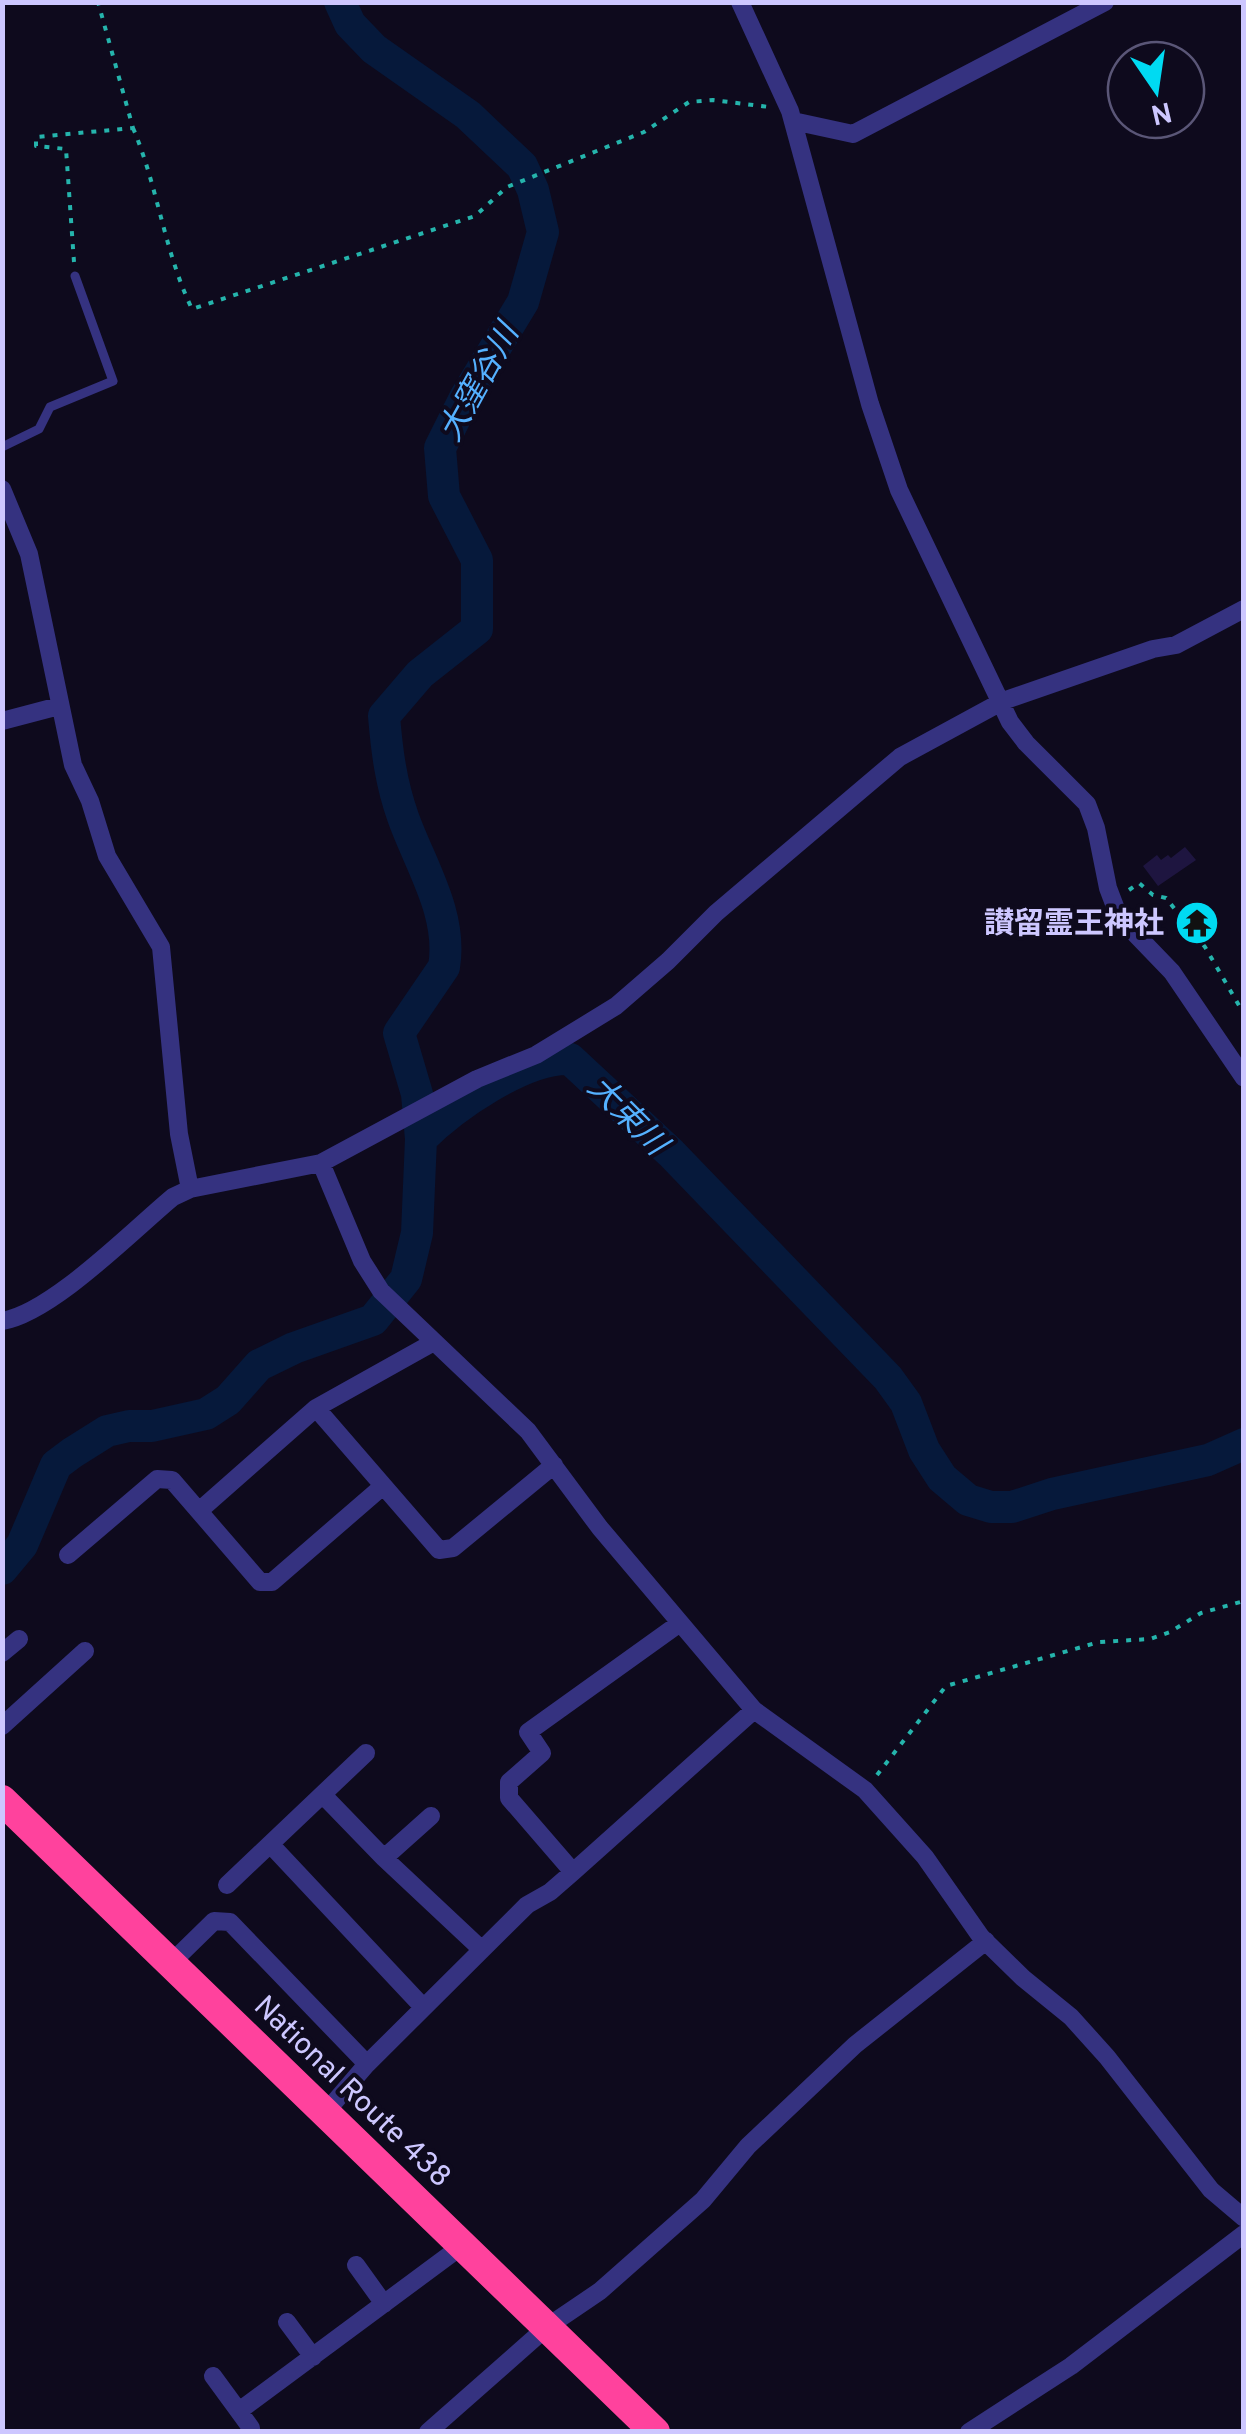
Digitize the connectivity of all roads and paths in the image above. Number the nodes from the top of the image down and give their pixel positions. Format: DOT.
graph roads {
  1 [pos="98,2"];
  2 [pos="740,2"];
  3 [pos="1104,2"];
  4 [pos="791,116"];
  5 [pos="133,128"];
  6 [pos="75,276"];
  7 [pos="2,446"];
  8 [pos="2,489"];
  9 [pos="1244,609"];
  10 [pos="1003,701"];
  11 [pos="60,706"];
  12 [pos="2,722"];
  13 [pos="1125,892"];
  14 [pos="1244,1014"];
  15 [pos="1244,1078"];
  16 [pos="321,1163"];
  17 [pos="190,1189"];
  18 [pos="2,1320"];
  19 [pos="434,1342"];
  20 [pos="316,1408"];
  21 [pos="554,1465"];
  22 [pos="384,1486"];
  23 [pos="200,1511"];
  24 [pos="68,1555"];
  25 [pos="1244,1601"];
  26 [pos="680,1623"];
  27 [pos="19,1639"];
  28 [pos="85,1651"];
  29 [pos="2,1653"];
  30 [pos="754,1710"];
  31 [pos="2,1726"];
  32 [pos="366,1753"];
  33 [pos="865,1790"];
  34 [pos="323,1795"];
  35 [pos="2,1800"];
  36 [pos="431,1816"];
  37 [pos="271,1845"];
  38 [pos="384,1858"];
  39 [pos="573,1872"];
  40 [pos="227,1885"];
  41 [pos="986,1942"];
  42 [pos="481,1948"];
  43 [pos="170,1964"];
  44 [pos="423,2007"];
  45 [pos="367,2064"];
  46 [pos="325,2112"];
  47 [pos="1244,2218"];
  48 [pos="1244,2234"];
  49 [pos="463,2245"];
  50 [pos="356,2265"];
  51 [pos="384,2304"];
  52 [pos="287,2322"];
  53 [pos="548,2327"];
  54 [pos="313,2357"];
  55 [pos="214,2376"];
  56 [pos="239,2411"];
  57 [pos="251,2428"];
  58 [pos="428,2432"];
  59 [pos="655,2432"];
  60 [pos="969,2432"];
  1 -- 5 [label="path"];
  2 -- 4 [label="street"];
  3 -- 4 [label="street"];
  4 -- 5 [label="path"];
  4 -- 10 [label="street"];
  5 -- 6 [label="path"];
  6 -- 7 [label="lane"];
  8 -- 11 [label="street"];
  9 -- 10 [label="street"];
  10 -- 15 [label="street"];
  10 -- 16 [label="street"];
  11 -- 12 [label="street"];
  11 -- 17 [label="street"];
  13 -- 14 [label="path"];
  16 -- 17 [label="street"];
  16 -- 19 [label="street"];
  17 -- 18 [label="street"];
  19 -- 20 [label="street"];
  19 -- 21 [label="street"];
  20 -- 22 [label="street"];
  20 -- 23 [label="street"];
  21 -- 22 [label="street"];
  21 -- 26 [label="street"];
  22 -- 23 [label="street"];
  23 -- 24 [label="street"];
  25 -- 33 [label="path"];
  26 -- 30 [label="street"];
  26 -- 39 [label="street"];
  27 -- 29 [label="street"];
  28 -- 31 [label="street"];
  30 -- 33 [label="street"];
  30 -- 39 [label="street"];
  32 -- 34 [label="street"];
  33 -- 41 [label="street"];
  34 -- 37 [label="street"];
  34 -- 38 [label="street"];
  35 -- 43 [label="highway, National Route 438"];
  36 -- 38 [label="street"];
  37 -- 40 [label="street"];
  37 -- 44 [label="street"];
  38 -- 42 [label="street"];
  39 -- 42 [label="street"];
  41 -- 47 [label="street"];
  41 -- 53 [label="street"];
  42 -- 44 [label="street"];
  43 -- 45 [label="street"];
  43 -- 46 [label="highway, National Route 438"];
  44 -- 45 [label="street"];
  45 -- 46 [label="street"];
  46 -- 49 [label="highway, National Route 438"];
  48 -- 60 [label="street"];
  49 -- 51 [label="street"];
  49 -- 53 [label="highway, National Route 438"];
  50 -- 51 [label="street"];
  51 -- 54 [label="street"];
  52 -- 54 [label="street"];
  53 -- 58 [label="street"];
  53 -- 59 [label="highway, National Route 438"];
  54 -- 56 [label="street"];
  55 -- 56 [label="street"];
  56 -- 57 [label="street"];
}
